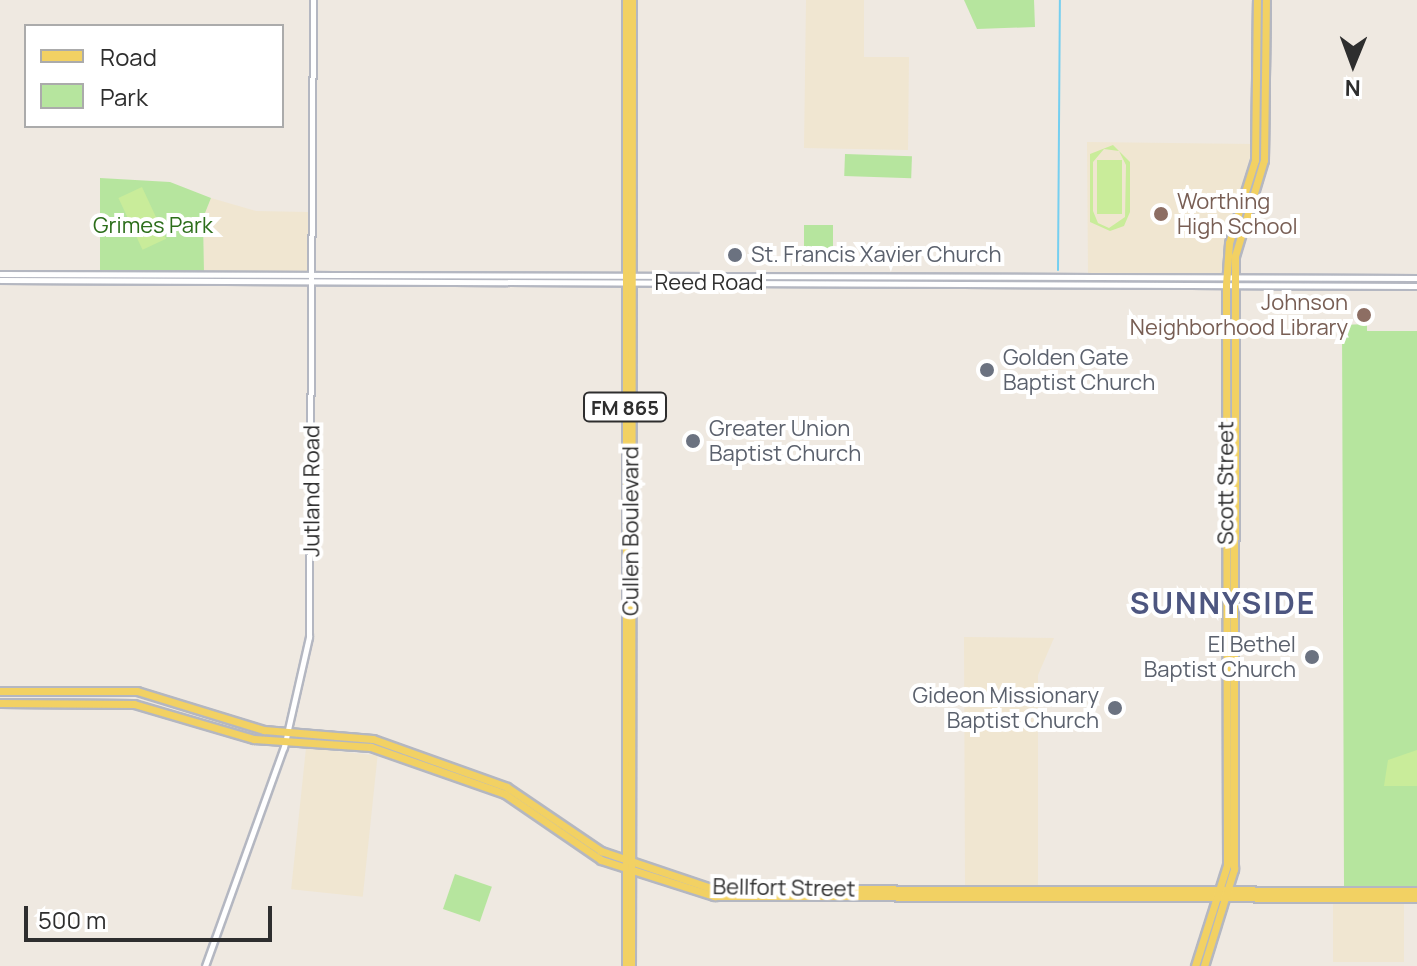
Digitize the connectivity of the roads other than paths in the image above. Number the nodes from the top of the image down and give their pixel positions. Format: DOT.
graph roads {
  1 [pos="313,0"];
  2 [pos="629,0"];
  3 [pos="1257,0"];
  4 [pos="1266,0"];
  5 [pos="0,274"];
  6 [pos="149,278"];
  7 [pos="1417,278"];
  8 [pos="313,279"];
  9 [pos="0,280"];
  10 [pos="629,280"];
  11 [pos="1230,282"];
  12 [pos="1417,286"];
  13 [pos="0,691"];
  14 [pos="0,703"];
  15 [pos="288,732"];
  16 [pos="312,733"];
  17 [pos="330,738"];
  18 [pos="254,739"];
  19 [pos="286,742"];
  20 [pos="576,839"];
  21 [pos="628,862"];
  22 [pos="628,871"];
  23 [pos="1417,891"];
  24 [pos="760,894"];
  25 [pos="1225,894"];
  26 [pos="1417,898"];
  27 [pos="205,966"];
  28 [pos="628,966"];
  29 [pos="1195,966"];
  30 [pos="1204,966"];
  1 -- 8 [label="street, Jutland Road"];
  2 -- 10 [label="main road, Cullen Boulevard / FM 865"];
  3 -- 11 [label="main road, Scott Street"];
  4 -- 11 [label="main road, Scott Street"];
  5 -- 6 [label="street, Reed Road"];
  6 -- 8 [label="street, Reed Road"];
  6 -- 9 [label="street, Reed Road"];
  7 -- 11 [label="street, Reed Road"];
  8 -- 10 [label="street, Reed Road"];
  8 -- 15 [label="street, Jutland Road"];
  10 -- 11 [label="street, Reed Road"];
  10 -- 21 [label="main road, Cullen Boulevard / FM 865"];
  11 -- 12 [label="street, Reed Road"];
  11 -- 25 [label="main road, Scott Street"];
  13 -- 15 [label="main road, Bellfort Street"];
  14 -- 18 [label="main road, Bellfort Street"];
  15 -- 16 [label="main road, Bellfort Street"];
  15 -- 18 [label="main road"];
  15 -- 19 [label="street, Jutland Road"];
  16 -- 17 [label="main road, Bellfort Street"];
  16 -- 19 [label="main road"];
  17 -- 19 [label="main road, Bellfort Street"];
  17 -- 20 [label="main road, Bellfort Street"];
  18 -- 19 [label="main road, Bellfort Street"];
  19 -- 27 [label="street, Jutland Road"];
  20 -- 21 [label="main road, Bellfort Street"];
  20 -- 22 [label="main road, Bellfort Street"];
  21 -- 22 [label="main road, Cullen Boulevard / FM 865"];
  21 -- 24 [label="main road, Bellfort Street"];
  22 -- 24 [label="main road, Bellfort Street"];
  22 -- 28 [label="main road, Cullen Boulevard / FM 865"];
  23 -- 25 [label="main road, Bellfort Street"];
  24 -- 25 [label="main road, Bellfort Street"];
  25 -- 26 [label="main road, Bellfort Street"];
  25 -- 29 [label="main road, Scott Street"];
  25 -- 30 [label="main road, Scott Street"];
}
